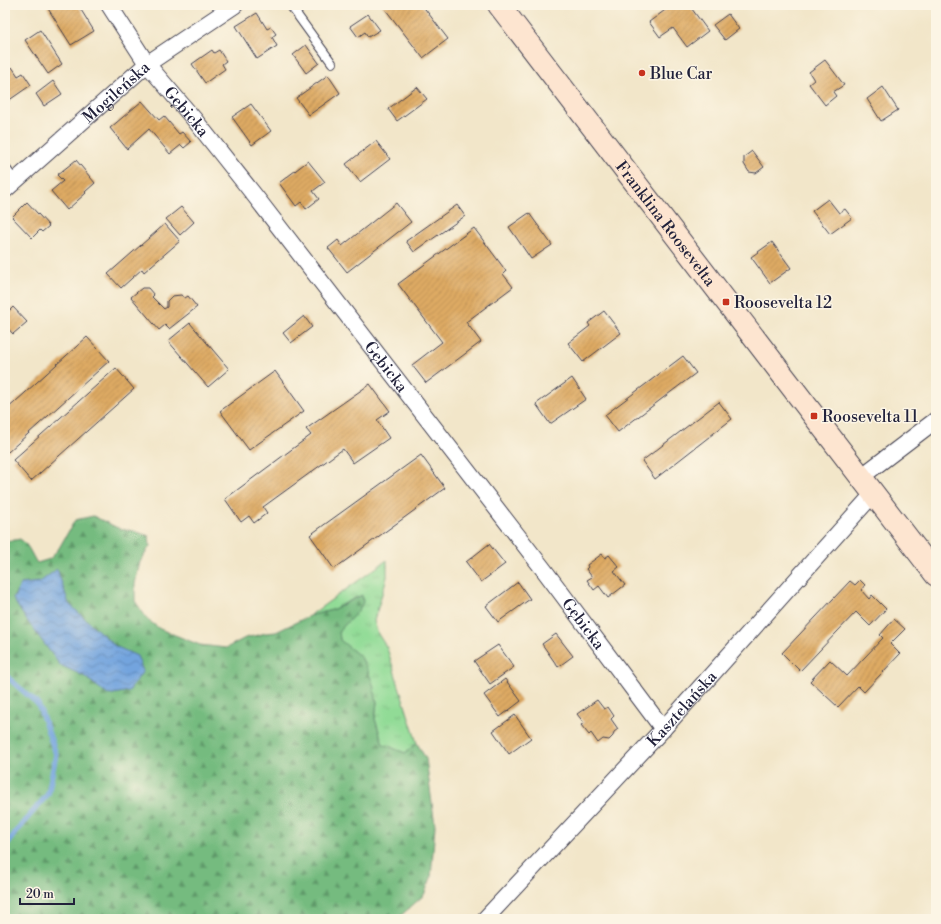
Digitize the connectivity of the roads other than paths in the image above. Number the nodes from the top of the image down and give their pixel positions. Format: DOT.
graph roads {
  1 [pos="109,5"];
  2 [pos="235,5"];
  3 [pos="290,5"];
  4 [pos="499,5"];
  5 [pos="147,64"];
  6 [pos="332,64"];
  7 [pos="5,167"];
  8 [pos="10,186"];
  9 [pos="936,420"];
  10 [pos="867,485"];
  11 [pos="936,575"];
  12 [pos="663,729"];
  13 [pos="485,919"];
  1 -- 5 [label="street, Gębicka"];
  2 -- 5 [label="street, Mogileńska"];
  3 -- 6 [label="lane"];
  4 -- 10 [label="street, Franklina Roosevelta"];
  5 -- 8 [label="street, Mogileńska"];
  5 -- 12 [label="street, Gębicka"];
  7 -- 8 [label="lane"];
  9 -- 10 [label="street, Kasztelańska"];
  10 -- 11 [label="street, Franklina Roosevelta"];
  10 -- 12 [label="street, Kasztelańska"];
  12 -- 13 [label="street, Kasztelańska"];
}
